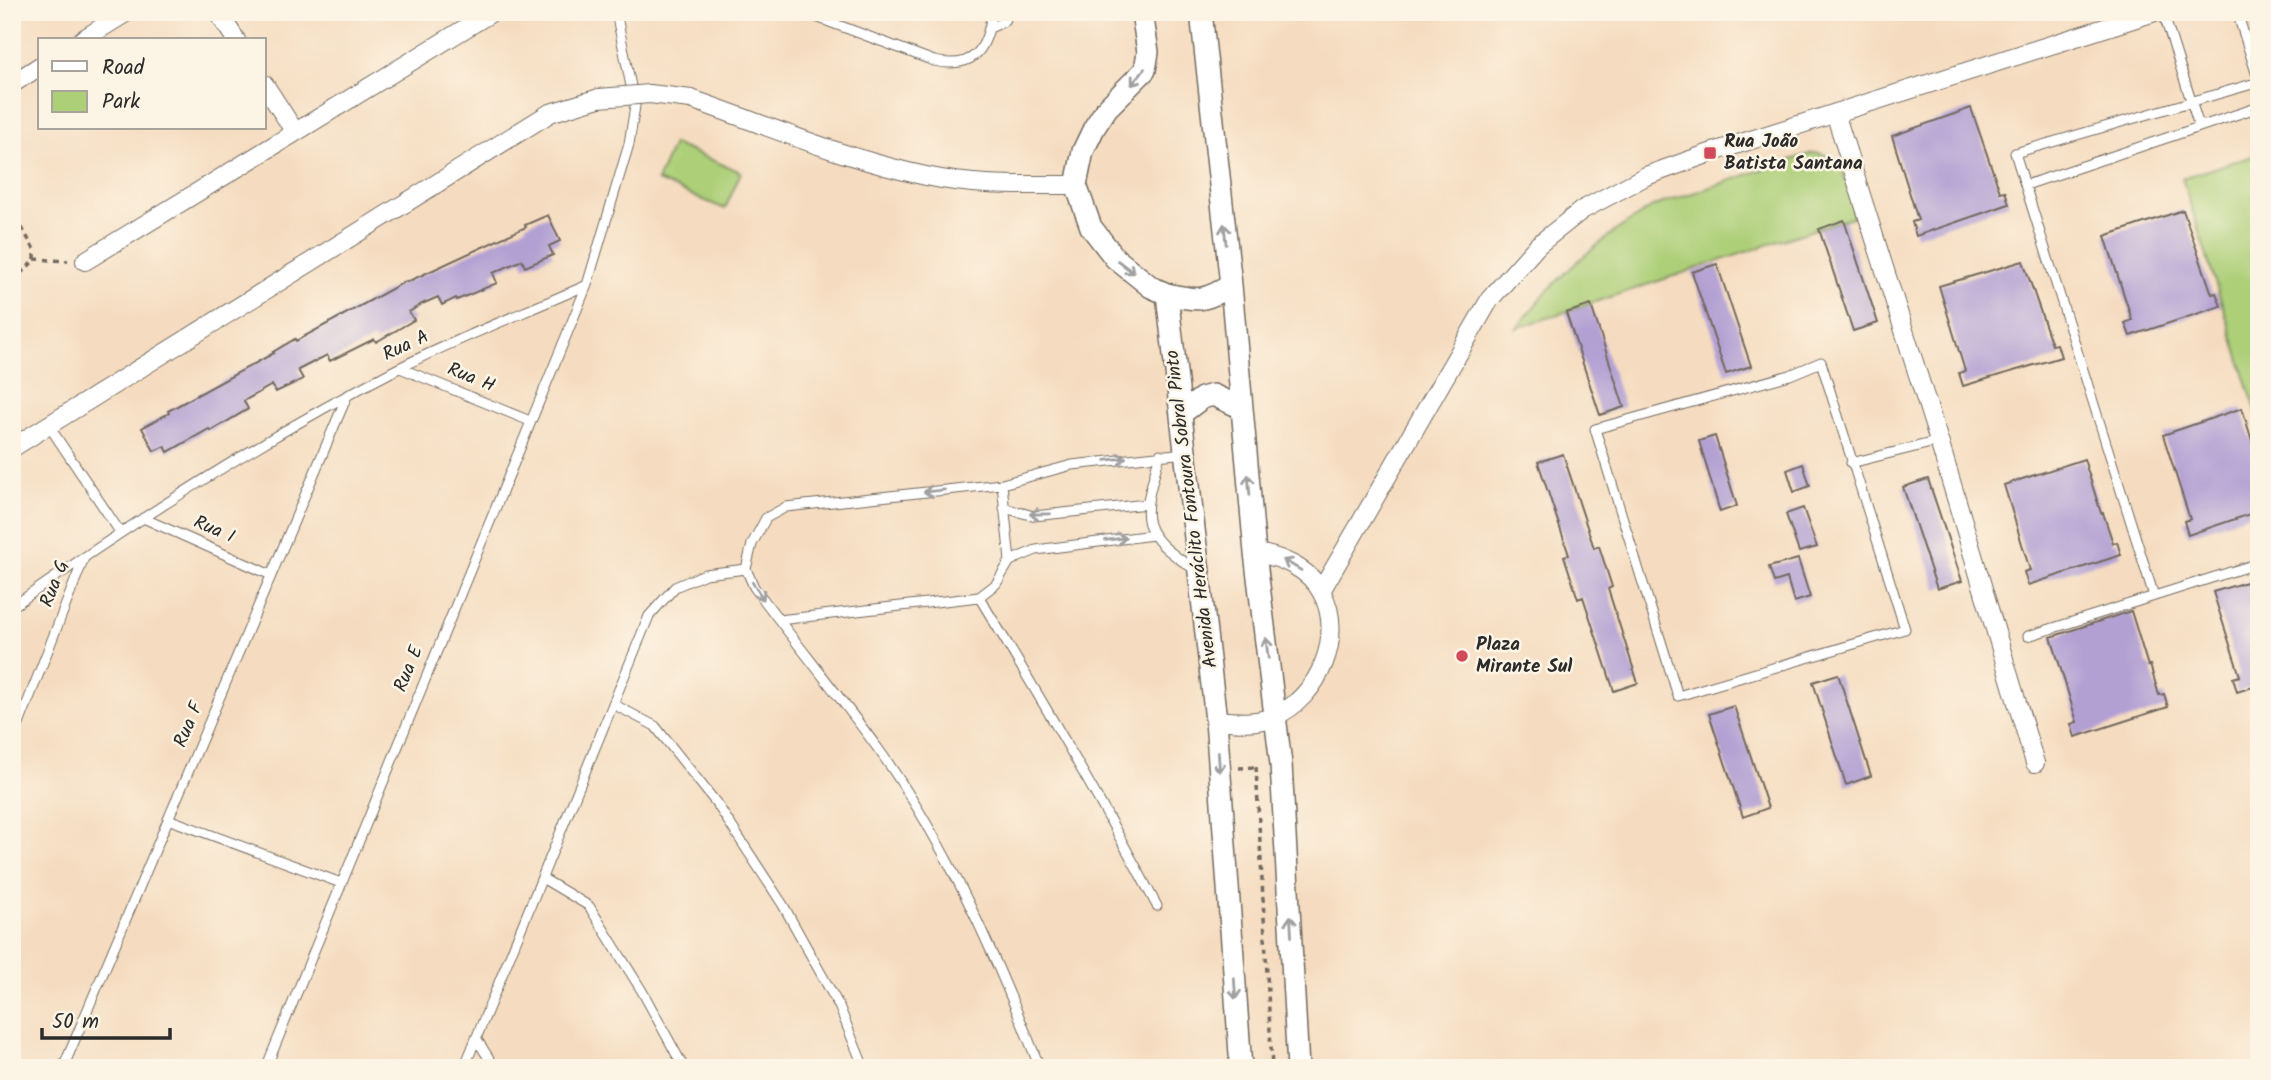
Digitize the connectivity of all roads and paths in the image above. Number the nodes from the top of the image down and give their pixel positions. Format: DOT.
graph roads {
  1 [pos="127,12"];
  2 [pos="218,12"];
  3 [pos="492,12"];
  4 [pos="615,12"];
  5 [pos="803,12"];
  6 [pos="992,12"];
  7 [pos="1010,12"];
  8 [pos="1142,12"];
  9 [pos="1201,12"];
  10 [pos="2155,12"];
  11 [pos="2163,12"];
  12 [pos="2237,12"];
  13 [pos="990,28"];
  14 [pos="85,38"];
  15 [pos="235,38"];
  16 [pos="38,67"];
  17 [pos="12,84"];
  18 [pos="266,87"];
  19 [pos="2190,103"];
  20 [pos="2259,107"];
  21 [pos="1835,113"];
  22 [pos="2199,126"];
  23 [pos="295,132"];
  24 [pos="1076,185"];
  25 [pos="2026,185"];
  26 [pos="12,210"];
  27 [pos="35,259"];
  28 [pos="85,261"];
  29 [pos="12,279"];
  30 [pos="587,285"];
  31 [pos="1231,285"];
  32 [pos="1167,294"];
  33 [pos="400,368"];
  34 [pos="347,396"];
  35 [pos="1242,408"];
  36 [pos="1181,414"];
  37 [pos="530,421"];
  38 [pos="49,426"];
  39 [pos="1939,441"];
  40 [pos="12,449"];
  41 [pos="1186,453"];
  42 [pos="1160,454"];
  43 [pos="1852,463"];
  44 [pos="1002,484"];
  45 [pos="1147,504"];
  46 [pos="1004,508"];
  47 [pos="143,518"];
  48 [pos="120,532"];
  49 [pos="1153,535"];
  50 [pos="1255,553"];
  51 [pos="85,556"];
  52 [pos="1010,561"];
  53 [pos="2259,562"];
  54 [pos="746,569"];
  55 [pos="1199,573"];
  56 [pos="271,575"];
  57 [pos="1321,591"];
  58 [pos="2154,596"];
  59 [pos="979,597"];
  60 [pos="12,607"];
  61 [pos="779,620"];
  62 [pos="2028,636"];
  63 [pos="613,704"];
  64 [pos="12,713"];
  65 [pos="1275,716"];
  66 [pos="23,717"];
  67 [pos="1216,720"];
  68 [pos="12,742"];
  69 [pos="2035,763"];
  70 [pos="1219,770"];
  71 [pos="168,819"];
  72 [pos="542,878"];
  73 [pos="341,883"];
  74 [pos="1157,906"];
  75 [pos="476,1038"];
  76 [pos="63,1068"];
  77 [pos="265,1068"];
  78 [pos="464,1068"];
  79 [pos="495,1068"];
  80 [pos="684,1068"];
  81 [pos="864,1068"];
  82 [pos="1040,1068"];
  83 [pos="1241,1068"];
  84 [pos="1272,1068"];
  85 [pos="1298,1068"];
  1 -- 14 [label="street"];
  2 -- 15 [label="street"];
  3 -- 23 [label="street"];
  4 -- 30 [label="lane"];
  5 -- 13 [label="lane"];
  6 -- 13 [label="lane"];
  7 -- 13 [label="lane"];
  8 -- 24 [label="street, one-way"];
  31 -- 9 [label="street, one-way"];
  10 -- 21 [label="street"];
  11 -- 19 [label="lane"];
  12 -- 19 [label="lane"];
  16 -- 17 [label="street"];
  18 -- 23 [label="street"];
  19 -- 22 [label="lane"];
  19 -- 25 [label="lane"];
  20 -- 22 [label="lane"];
  21 -- 39 [label="street"];
  21 -- 57 [label="street"];
  22 -- 25 [label="lane"];
  23 -- 28 [label="street"];
  24 -- 32 [label="street, one-way"];
  24 -- 38 [label="street, bridge"];
  25 -- 58 [label="lane"];
  26 -- 27 [label="path"];
  27 -- 28 [label="path"];
  27 -- 29 [label="path"];
  30 -- 33 [label="lane, Rua A"];
  30 -- 37 [label="lane, Rua E"];
  31 -- 32 [label="street"];
  31 -- 35 [label="street"];
  32 -- 36 [label="street, Avenida Heráclito Fontoura Sobral Pinto"];
  33 -- 34 [label="lane, Rua A"];
  33 -- 37 [label="lane, Rua H"];
  34 -- 47 [label="lane, Rua A"];
  34 -- 56 [label="lane, Rua F"];
  35 -- 36 [label="street"];
  50 -- 35 [label="street, one-way"];
  36 -- 41 [label="street, Avenida Heráclito Fontoura Sobral Pinto"];
  37 -- 73 [label="lane, Rua E"];
  38 -- 40 [label="street"];
  38 -- 48 [label="lane"];
  39 -- 43 [label="lane"];
  39 -- 69 [label="street"];
  41 -- 42 [label="lane"];
  41 -- 55 [label="street, Avenida Heráclito Fontoura Sobral Pinto"];
  44 -- 42 [label="lane, one-way"];
  42 -- 45 [label="lane"];
  43 -- 43 [label="lane"];
  44 -- 46 [label="lane"];
  44 -- 54 [label="lane, one-way"];
  45 -- 46 [label="lane, one-way"];
  45 -- 49 [label="lane"];
  46 -- 52 [label="lane"];
  47 -- 48 [label="lane, Rua A"];
  47 -- 56 [label="lane, Rua I"];
  48 -- 51 [label="lane, Rua A"];
  52 -- 49 [label="lane, one-way"];
  49 -- 55 [label="lane"];
  57 -- 50 [label="street, one-way"];
  65 -- 50 [label="street, one-way"];
  51 -- 60 [label="lane, Rua A"];
  51 -- 66 [label="lane, Rua G"];
  52 -- 59 [label="lane"];
  53 -- 58 [label="lane"];
  54 -- 61 [label="lane, one-way"];
  54 -- 63 [label="lane"];
  55 -- 67 [label="street, Avenida Heráclito Fontoura Sobral Pinto"];
  56 -- 71 [label="lane, Rua F"];
  57 -- 65 [label="street"];
  58 -- 62 [label="lane"];
  59 -- 61 [label="lane"];
  59 -- 74 [label="lane"];
  61 -- 82 [label="lane"];
  63 -- 72 [label="lane"];
  63 -- 81 [label="lane"];
  64 -- 66 [label="lane"];
  65 -- 67 [label="street"];
  85 -- 65 [label="street, one-way"];
  66 -- 68 [label="lane, Rua G"];
  67 -- 70 [label="street, Avenida Heráclito Fontoura Sobral Pinto, one-way"];
  70 -- 83 [label="street, Avenida Heráclito Fontoura Sobral Pinto, one-way"];
  70 -- 84 [label="path"];
  71 -- 73 [label="lane"];
  71 -- 76 [label="lane, Rua F"];
  72 -- 75 [label="lane"];
  72 -- 80 [label="lane"];
  73 -- 77 [label="lane, Rua E"];
  75 -- 78 [label="lane"];
  75 -- 79 [label="lane"];
}
